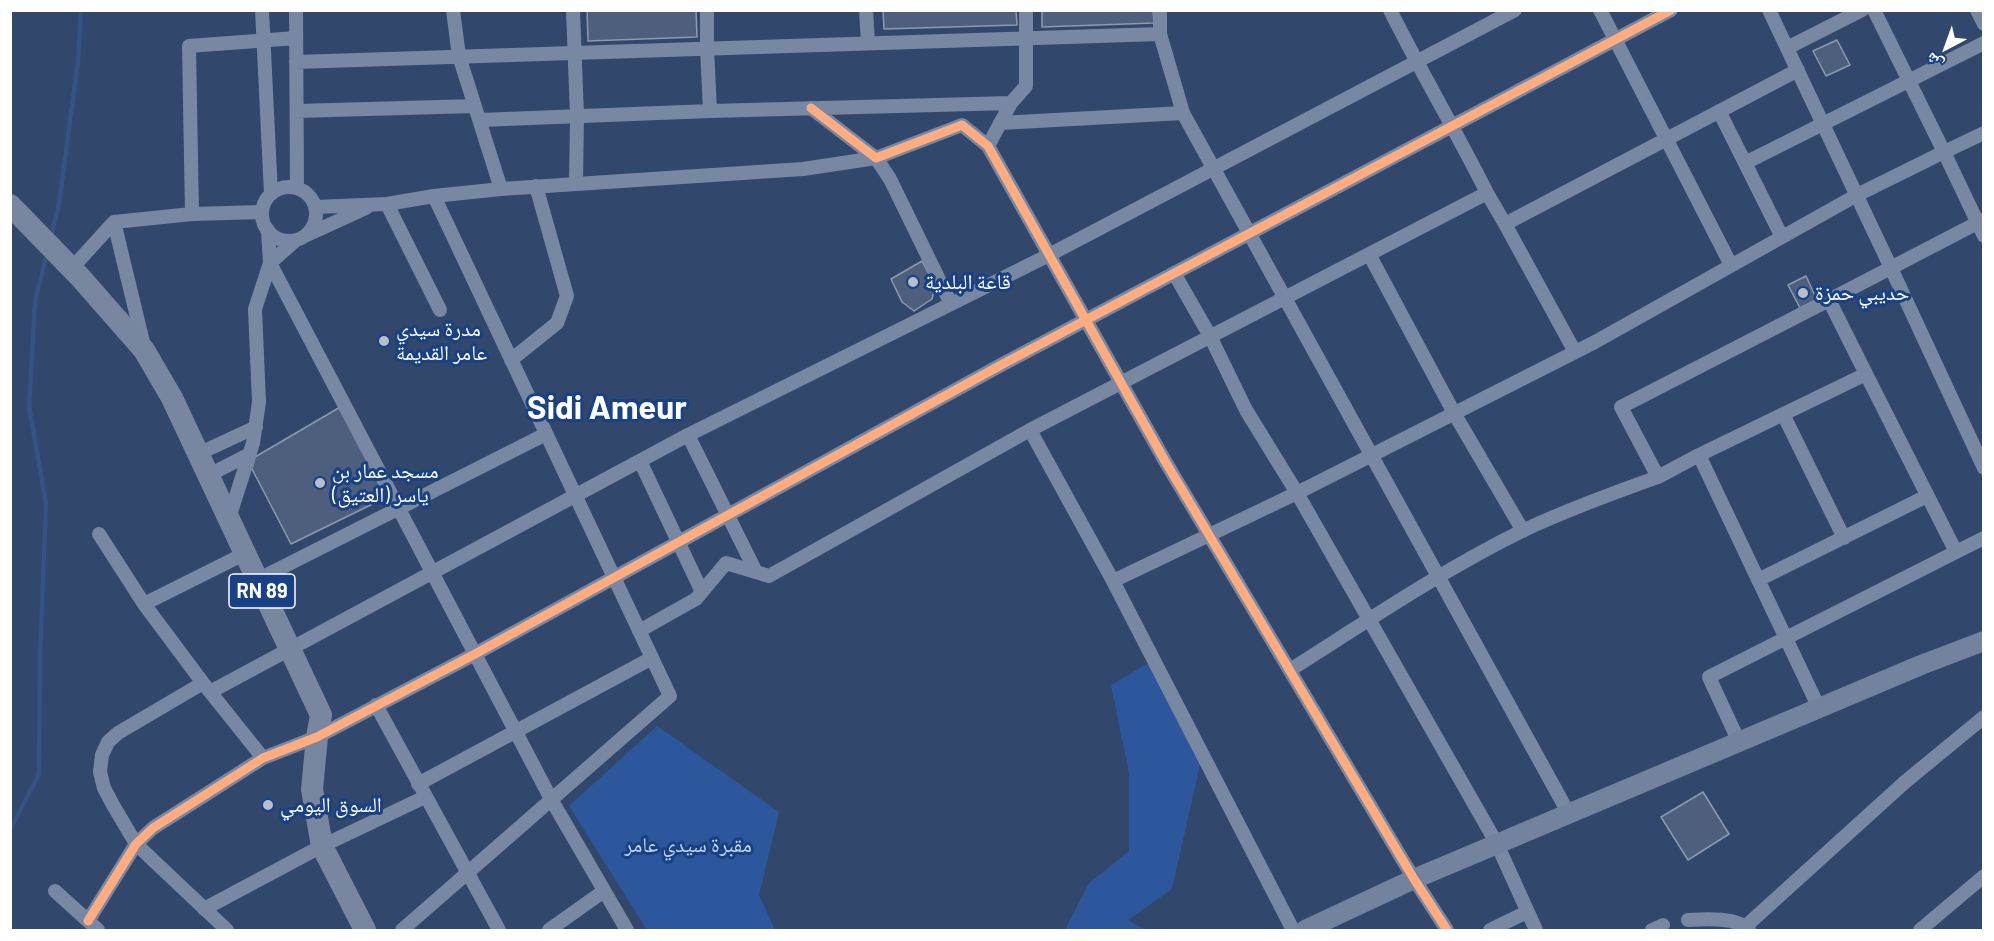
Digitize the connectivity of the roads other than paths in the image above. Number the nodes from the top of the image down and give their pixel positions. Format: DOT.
graph roads {
  1 [pos="262,10"];
  2 [pos="296,10"];
  3 [pos="453,10"];
  4 [pos="573,10"];
  5 [pos="707,10"];
  6 [pos="866,10"];
  7 [pos="1026,10"];
  8 [pos="1160,10"];
  9 [pos="1390,10"];
  10 [pos="1515,10"];
  11 [pos="1600,10"];
  12 [pos="1671,10"];
  13 [pos="1769,10"];
  14 [pos="1862,10"];
  15 [pos="1874,10"];
  16 [pos="1977,10"];
  17 [pos="1983,24"];
  18 [pos="1160,34"];
  19 [pos="296,38"];
  20 [pos="1027,38"];
  21 [pos="1615,40"];
  22 [pos="263,41"];
  23 [pos="868,43"];
  24 [pos="1983,43"];
  25 [pos="707,48"];
  26 [pos="1787,48"];
  27 [pos="576,52"];
  28 [pos="459,57"];
  29 [pos="296,62"];
  30 [pos="1416,62"];
  31 [pos="1798,70"];
  32 [pos="1910,80"];
  33 [pos="1011,103"];
  34 [pos="475,106"];
  35 [pos="811,108"];
  36 [pos="297,111"];
  37 [pos="710,111"];
  38 [pos="1719,111"];
  39 [pos="1183,113"];
  40 [pos="577,116"];
  41 [pos="480,120"];
  42 [pos="1000,123"];
  43 [pos="1823,124"];
  44 [pos="1453,125"];
  45 [pos="1983,133"];
  46 [pos="1666,138"];
  47 [pos="988,146"];
  48 [pos="1944,152"];
  49 [pos="876,158"];
  50 [pos="1745,163"];
  51 [pos="1214,169"];
  52 [pos="576,184"];
  53 [pos="536,186"];
  54 [pos="297,188"];
  55 [pos="501,189"];
  56 [pos="1487,193"];
  57 [pos="271,194"];
  58 [pos="1857,195"];
  59 [pos="434,196"];
  60 [pos="10,205"];
  61 [pos="380,205"];
  62 [pos="315,207"];
  63 [pos="262,212"];
  64 [pos="192,214"];
  65 [pos="114,222"];
  66 [pos="1505,224"];
  67 [pos="1982,226"];
  68 [pos="268,230"];
  69 [pos="1249,233"];
  70 [pos="1782,237"];
  71 [pos="301,238"];
  72 [pos="1369,254"];
  73 [pos="1049,255"];
  74 [pos="270,263"];
  75 [pos="1731,265"];
  76 [pos="1891,268"];
  77 [pos="76,273"];
  78 [pos="1173,273"];
  79 [pos="1285,297"];
  80 [pos="1829,300"];
  81 [pos="951,304"];
  82 [pos="440,310"];
  83 [pos="1086,320"];
  84 [pos="1210,336"];
  85 [pos="144,350"];
  86 [pos="1575,352"];
  87 [pos="511,360"];
  88 [pos="1866,374"];
  89 [pos="1121,382"];
  90 [pos="1454,413"];
  91 [pos="1784,414"];
  92 [pos="256,427"];
  93 [pos="1030,430"];
  94 [pos="546,434"];
  95 [pos="688,435"];
  96 [pos="198,454"];
  97 [pos="250,454"];
  98 [pos="1371,455"];
  99 [pos="1699,455"];
  100 [pos="640,461"];
  101 [pos="1983,468"];
  102 [pos="207,476"];
  103 [pos="1658,477"];
  104 [pos="1297,493"];
  105 [pos="575,495"];
  106 [pos="1927,496"];
  107 [pos="399,508"];
  108 [pos="728,515"];
  109 [pos="228,520"];
  110 [pos="1523,531"];
  111 [pos="99,534"];
  112 [pos="1209,535"];
  113 [pos="1844,538"];
  114 [pos="1983,538"];
  115 [pos="678,542"];
  116 [pos="1956,552"];
  117 [pos="244,554"];
  118 [pos="432,572"];
  119 [pos="756,572"];
  120 [pos="1439,577"];
  121 [pos="614,578"];
  122 [pos="257,580"];
  123 [pos="1758,580"];
  124 [pos="1113,581"];
  125 [pos="702,592"];
  126 [pos="144,604"];
  127 [pos="1369,620"];
  128 [pos="639,631"];
  129 [pos="1786,639"];
  130 [pos="1983,640"];
  131 [pos="289,649"];
  132 [pos="475,654"];
  133 [pos="652,658"];
  134 [pos="1290,670"];
  135 [pos="207,688"];
  136 [pos="376,705"];
  137 [pos="1819,708"];
  138 [pos="1983,717"];
  139 [pos="516,731"];
  140 [pos="317,737"];
  141 [pos="1739,742"];
  142 [pos="263,758"];
  143 [pos="418,784"];
  144 [pos="425,797"];
  145 [pos="551,800"];
  146 [pos="1569,814"];
  147 [pos="136,844"];
  148 [pos="1497,844"];
  149 [pos="322,846"];
  150 [pos="466,874"];
  151 [pos="1983,876"];
  152 [pos="1414,879"];
  153 [pos="56,891"];
  154 [pos="604,891"];
  155 [pos="204,909"];
  156 [pos="1527,912"];
  157 [pos="1688,920"];
  158 [pos="93,926"];
  159 [pos="1748,928"];
  160 [pos="227,930"];
  161 [pos="365,930"];
  162 [pos="402,930"];
  163 [pos="499,930"];
  164 [pos="549,930"];
  165 [pos="627,930"];
  166 [pos="1293,930"];
  167 [pos="1305,930"];
  168 [pos="1447,930"];
  169 [pos="1490,930"];
  170 [pos="1536,930"];
  171 [pos="1920,930"];
  1 -- 22 [label="street"];
  2 -- 19 [label="street"];
  3 -- 28 [label="street"];
  4 -- 27 [label="street"];
  5 -- 25 [label="street"];
  6 -- 23 [label="street"];
  7 -- 20 [label="street"];
  8 -- 18 [label="street"];
  9 -- 30 [label="street"];
  10 -- 30 [label="street"];
  11 -- 21 [label="street"];
  12 -- 21 [label="street"];
  13 -- 26 [label="street"];
  14 -- 26 [label="street"];
  15 -- 32 [label="street"];
  16 -- 17 [label="street"];
  18 -- 20 [label="street"];
  18 -- 39 [label="street"];
  19 -- 22 [label="street"];
  19 -- 29 [label="street"];
  20 -- 23 [label="street"];
  20 -- 33 [label="street"];
  21 -- 44 [label="street"];
  21 -- 46 [label="street"];
  22 -- 57 [label="street"];
  22 -- 64 [label="street"];
  23 -- 25 [label="street"];
  24 -- 32 [label="street"];
  25 -- 27 [label="street"];
  25 -- 37 [label="street"];
  26 -- 31 [label="street"];
  27 -- 28 [label="street"];
  27 -- 40 [label="street"];
  28 -- 29 [label="street"];
  28 -- 34 [label="street"];
  29 -- 36 [label="street"];
  30 -- 44 [label="street"];
  30 -- 51 [label="street"];
  31 -- 38 [label="street"];
  31 -- 43 [label="street"];
  32 -- 43 [label="street"];
  32 -- 48 [label="street"];
  33 -- 35 [label="street"];
  33 -- 42 [label="street"];
  34 -- 36 [label="street"];
  34 -- 41 [label="street"];
  35 -- 37 [label="street"];
  35 -- 49 [label="street"];
  36 -- 54 [label="street"];
  37 -- 40 [label="street"];
  38 -- 46 [label="street"];
  38 -- 50 [label="street"];
  39 -- 42 [label="street"];
  39 -- 51 [label="street"];
  40 -- 41 [label="street"];
  40 -- 52 [label="street"];
  41 -- 55 [label="street"];
  42 -- 47 [label="street"];
  43 -- 50 [label="street"];
  43 -- 58 [label="street"];
  44 -- 56 [label="street"];
  44 -- 69 [label="street"];
  45 -- 48 [label="street"];
  46 -- 66 [label="street"];
  46 -- 75 [label="street"];
  47 -- 49 [label="street"];
  47 -- 73 [label="street"];
  48 -- 58 [label="street"];
  48 -- 67 [label="street"];
  49 -- 52 [label="street"];
  49 -- 81 [label="street"];
  50 -- 70 [label="street"];
  51 -- 69 [label="street"];
  51 -- 73 [label="street"];
  52 -- 53 [label="street"];
  53 -- 55 [label="street"];
  53 -- 87 [label="street"];
  54 -- 57 [label="street"];
  54 -- 62 [label="street"];
  55 -- 59 [label="street"];
  56 -- 66 [label="street"];
  56 -- 72 [label="street"];
  57 -- 63 [label="street"];
  58 -- 70 [label="street"];
  58 -- 76 [label="street"];
  59 -- 61 [label="street"];
  59 -- 87 [label="street"];
  60 -- 77 [label="main road, RN 89"];
  61 -- 62 [label="street"];
  61 -- 71 [label="street"];
  61 -- 82 [label="street"];
  62 -- 71 [label="street"];
  63 -- 64 [label="street"];
  63 -- 68 [label="street"];
  64 -- 65 [label="street"];
  65 -- 77 [label="street"];
  65 -- 85 [label="street"];
  66 -- 86 [label="street"];
  67 -- 76 [label="street"];
  68 -- 71 [label="street"];
  68 -- 74 [label="street"];
  69 -- 78 [label="street"];
  69 -- 79 [label="street"];
  70 -- 75 [label="street"];
  71 -- 74 [label="street"];
  72 -- 79 [label="street"];
  72 -- 90 [label="street"];
  73 -- 81 [label="street"];
  73 -- 83 [label="street"];
  74 -- 92 [label="street"];
  74 -- 107 [label="street"];
  75 -- 86 [label="street"];
  76 -- 80 [label="street"];
  76 -- 101 [label="street"];
  77 -- 85 [label="main road, RN 89"];
  78 -- 83 [label="street"];
  78 -- 84 [label="street"];
  79 -- 84 [label="street"];
  79 -- 98 [label="street"];
  80 -- 88 [label="street"];
  80 -- 103 [label="street"];
  81 -- 95 [label="street"];
  83 -- 89 [label="street"];
  83 -- 108 [label="street"];
  84 -- 89 [label="street"];
  84 -- 104 [label="street"];
  85 -- 96 [label="main road, RN 89"];
  86 -- 90 [label="street"];
  87 -- 94 [label="street"];
  88 -- 91 [label="street"];
  88 -- 106 [label="street"];
  89 -- 93 [label="street"];
  89 -- 112 [label="street"];
  90 -- 98 [label="street"];
  90 -- 110 [label="street"];
  91 -- 99 [label="street"];
  91 -- 113 [label="street"];
  92 -- 96 [label="street"];
  92 -- 97 [label="street"];
  93 -- 119 [label="street"];
  93 -- 124 [label="street"];
  94 -- 105 [label="street"];
  94 -- 107 [label="street"];
  95 -- 100 [label="street"];
  95 -- 108 [label="street"];
  96 -- 102 [label="main road, RN 89"];
  97 -- 102 [label="street"];
  97 -- 109 [label="street"];
  98 -- 104 [label="street"];
  98 -- 120 [label="street"];
  99 -- 103 [label="street"];
  99 -- 123 [label="street"];
  100 -- 105 [label="street"];
  100 -- 115 [label="street"];
  102 -- 109 [label="main road, RN 89"];
  103 -- 110 [label="street"];
  104 -- 112 [label="street"];
  104 -- 127 [label="street"];
  105 -- 118 [label="street"];
  105 -- 121 [label="street"];
  106 -- 113 [label="street"];
  106 -- 116 [label="street"];
  107 -- 118 [label="street"];
  107 -- 122 [label="street"];
  108 -- 115 [label="street"];
  108 -- 119 [label="street"];
  109 -- 117 [label="main road, RN 89"];
  110 -- 120 [label="street"];
  111 -- 126 [label="street"];
  112 -- 124 [label="street"];
  112 -- 134 [label="street"];
  113 -- 123 [label="street"];
  114 -- 116 [label="street"];
  115 -- 121 [label="street"];
  115 -- 125 [label="street"];
  116 -- 129 [label="street"];
  117 -- 122 [label="main road, RN 89"];
  117 -- 126 [label="street"];
  118 -- 131 [label="street"];
  118 -- 132 [label="street"];
  119 -- 125 [label="street"];
  120 -- 127 [label="street"];
  120 -- 146 [label="street"];
  121 -- 128 [label="street"];
  121 -- 132 [label="street"];
  122 -- 131 [label="main road, RN 89"];
  123 -- 129 [label="street"];
  124 -- 166 [label="street"];
  125 -- 128 [label="street"];
  126 -- 135 [label="street"];
  127 -- 134 [label="street"];
  127 -- 148 [label="street"];
  128 -- 133 [label="street"];
  129 -- 137 [label="street"];
  129 -- 141 [label="street"];
  130 -- 137 [label="main road"];
  131 -- 135 [label="street"];
  131 -- 140 [label="main road, RN 89"];
  132 -- 136 [label="street"];
  132 -- 139 [label="street"];
  133 -- 139 [label="street"];
  133 -- 145 [label="street"];
  134 -- 152 [label="street"];
  135 -- 142 [label="street"];
  135 -- 147 [label="street"];
  136 -- 140 [label="street"];
  136 -- 143 [label="street"];
  137 -- 141 [label="main road"];
  138 -- 159 [label="street"];
  139 -- 143 [label="street"];
  139 -- 145 [label="street"];
  140 -- 142 [label="street"];
  140 -- 149 [label="main road, RN 89"];
  141 -- 146 [label="main road"];
  142 -- 147 [label="street"];
  143 -- 144 [label="street"];
  144 -- 149 [label="street"];
  144 -- 150 [label="street"];
  145 -- 150 [label="street"];
  145 -- 154 [label="street"];
  146 -- 148 [label="main road"];
  147 -- 155 [label="street"];
  147 -- 158 [label="street"];
  148 -- 152 [label="main road"];
  148 -- 156 [label="street"];
  149 -- 155 [label="street"];
  149 -- 161 [label="main road, RN 89"];
  150 -- 162 [label="street"];
  150 -- 163 [label="street"];
  151 -- 171 [label="street"];
  152 -- 167 [label="main road"];
  152 -- 168 [label="street"];
  153 -- 158 [label="street"];
  154 -- 164 [label="street"];
  154 -- 165 [label="street"];
  155 -- 160 [label="street"];
  156 -- 169 [label="street"];
  156 -- 170 [label="street"];
  157 -- 159 [label="street"];
}
